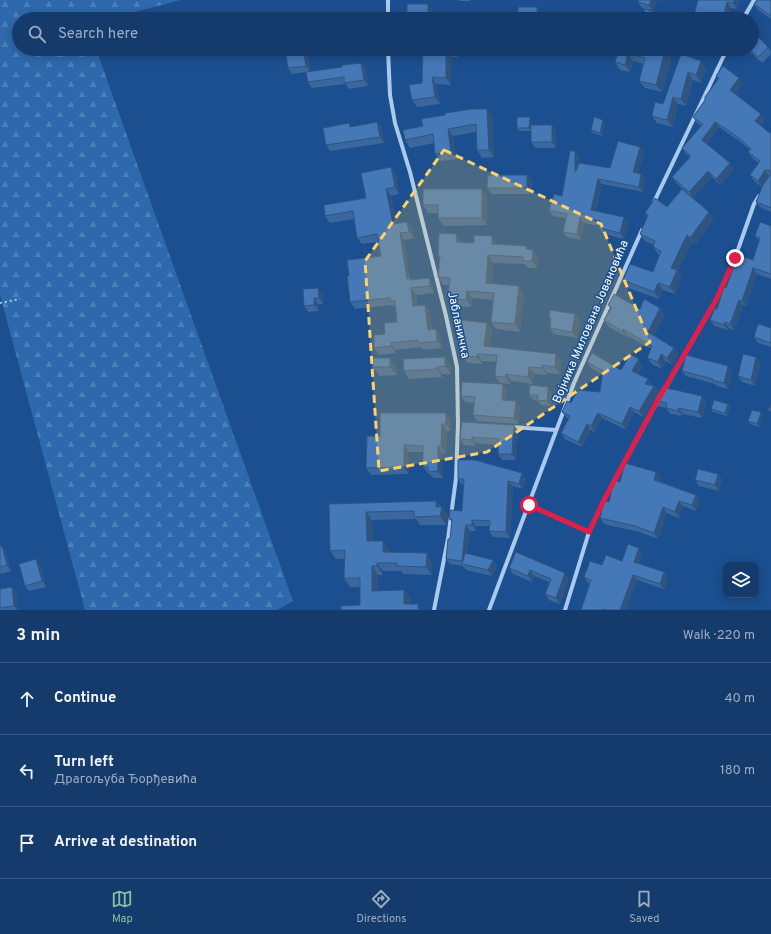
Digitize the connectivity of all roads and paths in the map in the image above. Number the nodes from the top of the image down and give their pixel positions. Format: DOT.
graph roads {
  1 [pos="388,0"];
  2 [pos="754,0"];
  3 [pos="388,12"];
  4 [pos="747,12"];
  5 [pos="388,56"];
  6 [pos="725,56"];
  7 [pos="764,189"];
  8 [pos="651,208"];
  9 [pos="645,222"];
  10 [pos="20,299"];
  11 [pos="0,303"];
  12 [pos="458,423"];
  13 [pos="466,423"];
  14 [pos="504,426"];
  15 [pos="556,430"];
  16 [pos="529,505"];
  17 [pos="589,532"];
  18 [pos="434,610"];
  19 [pos="489,610"];
  20 [pos="565,610"];
  1 -- 3 [label="street"];
  2 -- 4 [label="street"];
  5 -- 12 [label="street, Јабланичка"];
  6 -- 8 [label="street"];
  7 -- 17 [label="street"];
  9 -- 15 [label="street, Војника Милована Јовановића"];
  10 -- 11 [label="path"];
  12 -- 13 [label="street"];
  12 -- 18 [label="street, Јабланичка"];
  14 -- 15 [label="street"];
  15 -- 16 [label="street, Војника Милована Јовановића"];
  16 -- 17 [label="street"];
  16 -- 19 [label="street, Војника Милована Јовановића"];
  17 -- 20 [label="street"];
}
